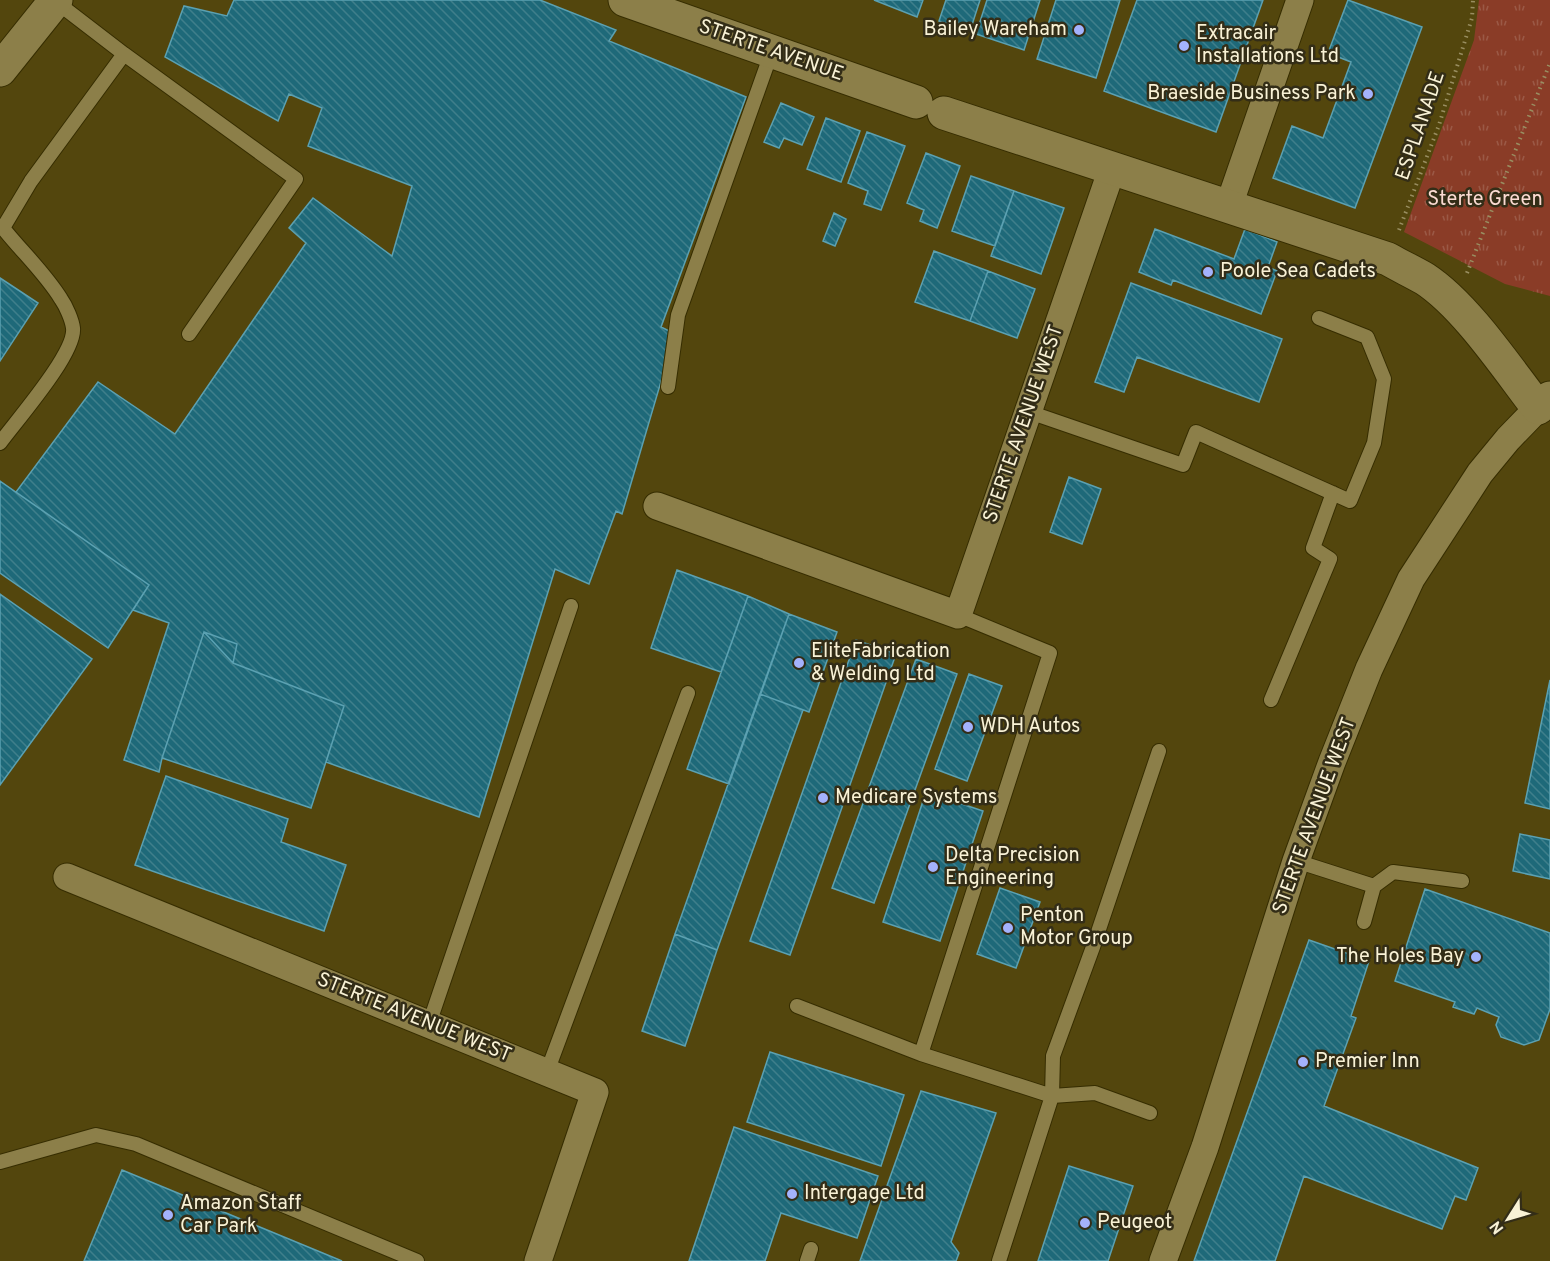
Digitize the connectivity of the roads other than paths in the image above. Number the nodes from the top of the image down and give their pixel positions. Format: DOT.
graph roads {
  1 [pos="625,0"];
  2 [pos="1300,0"];
  3 [pos="55,1"];
  4 [pos="772,51"];
  5 [pos="124,54"];
  6 [pos="0,70"];
  7 [pos="930,107"];
  8 [pos="1112,168"];
  9 [pos="1228,208"];
  10 [pos="1319,318"];
  11 [pos="189,334"];
  12 [pos="668,387"];
  13 [pos="1544,403"];
  14 [pos="1029,412"];
  15 [pos="0,443"];
  16 [pos="1333,493"];
  17 [pos="657,506"];
  18 [pos="571,606"];
  19 [pos="958,615"];
  20 [pos="688,693"];
  21 [pos="1271,700"];
  22 [pos="1159,751"];
  23 [pos="1296,861"];
  24 [pos="68,878"];
  25 [pos="1462,881"];
  26 [pos="1374,886"];
  27 [pos="1364,922"];
  28 [pos="796,1006"];
  29 [pos="429,1024"];
  30 [pos="921,1054"];
  31 [pos="547,1072"];
  32 [pos="1052,1096"];
  33 [pos="1150,1113"];
  34 [pos="0,1162"];
  35 [pos="417,1261"];
  36 [pos="538,1261"];
  37 [pos="999,1261"];
  38 [pos="1162,1261"];
  1 -- 4 [label="street, STERTE AVENUE"];
  2 -- 9 [label="street"];
  3 -- 5 [label="lane"];
  3 -- 6 [label="street"];
  4 -- 7 [label="street, STERTE AVENUE"];
  4 -- 12 [label="lane"];
  5 -- 11 [label="lane"];
  5 -- 15 [label="lane"];
  7 -- 8 [label="street, STERTE AVENUE WEST"];
  8 -- 9 [label="street, STERTE AVENUE WEST"];
  8 -- 14 [label="street, STERTE AVENUE WEST"];
  9 -- 13 [label="street, STERTE AVENUE WEST"];
  10 -- 16 [label="lane"];
  13 -- 23 [label="street, STERTE AVENUE WEST"];
  14 -- 16 [label="lane"];
  14 -- 19 [label="street, STERTE AVENUE WEST"];
  16 -- 21 [label="lane"];
  17 -- 19 [label="street"];
  18 -- 29 [label="lane"];
  19 -- 30 [label="lane"];
  20 -- 31 [label="lane"];
  22 -- 32 [label="lane"];
  23 -- 26 [label="lane"];
  23 -- 38 [label="street, STERTE AVENUE WEST"];
  24 -- 29 [label="street, STERTE AVENUE WEST"];
  25 -- 26 [label="lane"];
  26 -- 27 [label="lane"];
  28 -- 30 [label="lane"];
  29 -- 31 [label="street, STERTE AVENUE WEST"];
  30 -- 32 [label="lane"];
  31 -- 36 [label="street, STERTE AVENUE WEST"];
  32 -- 33 [label="lane"];
  32 -- 37 [label="lane"];
  34 -- 35 [label="lane"];
}
